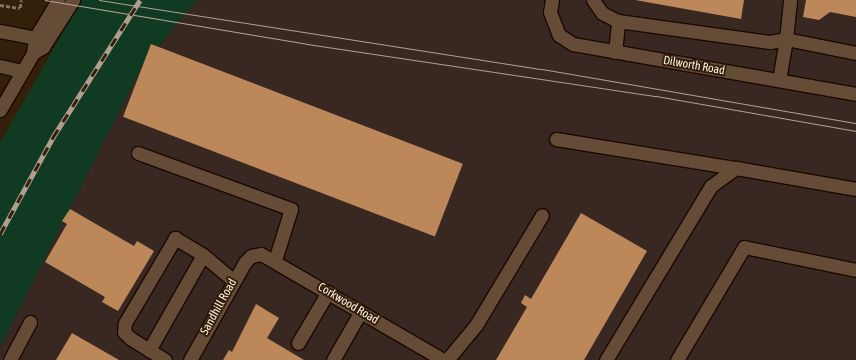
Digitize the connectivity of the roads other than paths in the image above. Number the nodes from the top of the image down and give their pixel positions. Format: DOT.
graph roads {
  1 [pos="58,0"];
  2 [pos="72,0"];
  3 [pos="593,0"];
  4 [pos="790,0"];
  5 [pos="551,6"];
  6 [pos="618,21"];
  7 [pos="0,32"];
  8 [pos="35,38"];
  9 [pos="786,40"];
  10 [pos="615,52"];
  11 [pos="33,53"];
  12 [pos="856,53"];
  13 [pos="0,66"];
  14 [pos="22,70"];
  15 [pos="779,80"];
  16 [pos="856,94"];
  17 [pos="0,110"];
  18 [pos="556,140"];
  19 [pos="138,153"];
  20 [pos="736,168"];
  21 [pos="856,189"];
  22 [pos="542,215"];
  23 [pos="203,255"];
  24 [pos="251,256"];
  25 [pos="275,260"];
  26 [pos="856,270"];
  27 [pos="234,281"];
  28 [pos="328,292"];
  29 [pos="361,311"];
  30 [pos="30,322"];
  31 [pos="298,343"];
  32 [pos="148,350"];
  33 [pos="10,360"];
  34 [pos="165,360"];
  35 [pos="190,360"];
  36 [pos="334,360"];
  37 [pos="444,360"];
  38 [pos="447,360"];
  39 [pos="606,360"];
  40 [pos="677,360"];
  1 -- 8 [label="street"];
  2 -- 11 [label="street"];
  3 -- 6 [label="street"];
  4 -- 9 [label="street"];
  5 -- 10 [label="street, Dilworth Road"];
  6 -- 9 [label="street"];
  6 -- 10 [label="street"];
  7 -- 8 [label="street"];
  8 -- 11 [label="street"];
  9 -- 12 [label="street"];
  9 -- 15 [label="street"];
  10 -- 15 [label="street, Dilworth Road"];
  11 -- 14 [label="street"];
  13 -- 14 [label="street"];
  14 -- 17 [label="street"];
  15 -- 16 [label="street, Dilworth Road"];
  18 -- 20 [label="street"];
  19 -- 25 [label="street"];
  20 -- 21 [label="street"];
  20 -- 39 [label="street"];
  22 -- 38 [label="street"];
  23 -- 27 [label="street"];
  23 -- 32 [label="street"];
  23 -- 32 [label="street"];
  24 -- 25 [label="street, Corkwood Road"];
  24 -- 27 [label="street, Sandhill Road"];
  25 -- 28 [label="street, Corkwood Road"];
  26 -- 40 [label="street"];
  27 -- 35 [label="street, Sandhill Road"];
  28 -- 29 [label="street, Corkwood Road"];
  28 -- 31 [label="street"];
  29 -- 36 [label="street"];
  29 -- 37 [label="street, Corkwood Road"];
  30 -- 33 [label="street"];
  32 -- 34 [label="street"];
}
